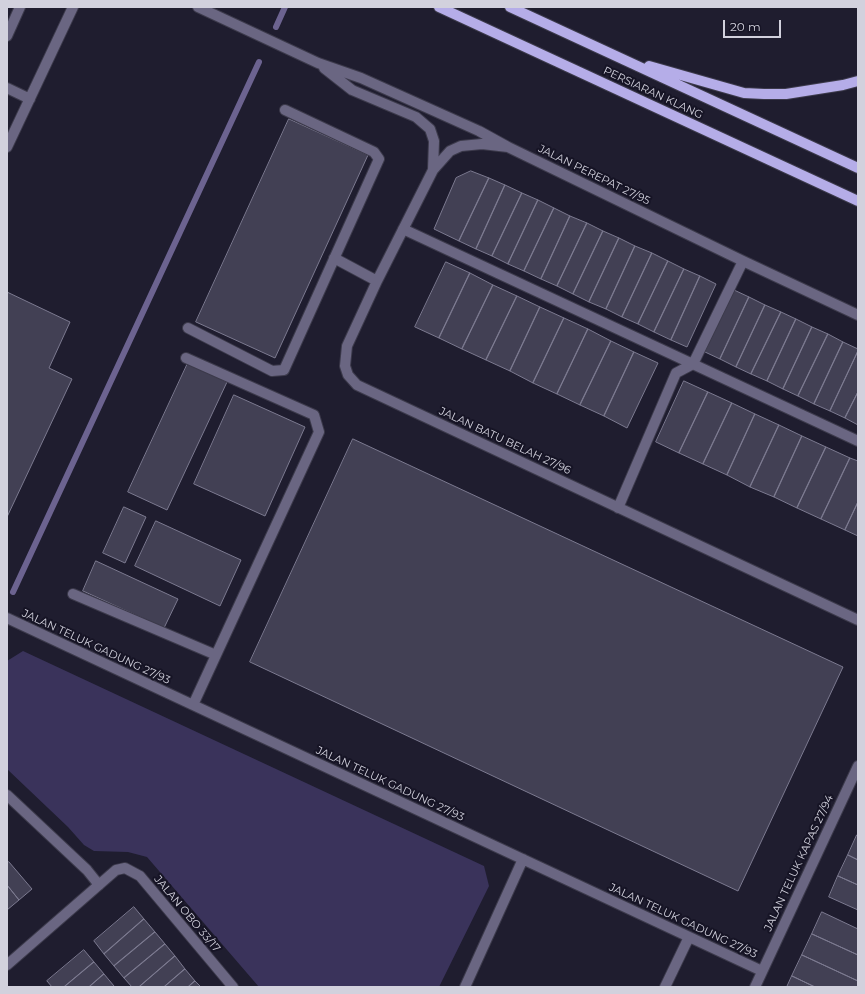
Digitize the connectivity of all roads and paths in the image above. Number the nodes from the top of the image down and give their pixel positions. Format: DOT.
graph roads {
  1 [pos="20,7"];
  2 [pos="73,7"];
  3 [pos="198,7"];
  4 [pos="438,7"];
  5 [pos="510,7"];
  6 [pos="7,36"];
  7 [pos="622,59"];
  8 [pos="318,63"];
  9 [pos="858,81"];
  10 [pos="7,88"];
  11 [pos="30,99"];
  12 [pos="285,110"];
  13 [pos="7,147"];
  14 [pos="508,147"];
  15 [pos="858,168"];
  16 [pos="433,170"];
  17 [pos="858,201"];
  18 [pos="403,229"];
  19 [pos="334,258"];
  20 [pos="743,261"];
  21 [pos="377,281"];
  22 [pos="858,314"];
  23 [pos="188,328"];
  24 [pos="186,358"];
  25 [pos="693,364"];
  26 [pos="858,441"];
  27 [pos="618,508"];
  28 [pos="73,594"];
  29 [pos="7,618"];
  30 [pos="858,620"];
  31 [pos="216,655"];
  32 [pos="192,705"];
  33 [pos="858,766"];
  34 [pos="7,795"];
  35 [pos="523,859"];
  36 [pos="99,885"];
  37 [pos="689,937"];
  38 [pos="7,965"];
  39 [pos="762,971"];
  40 [pos="233,987"];
  41 [pos="465,987"];
  42 [pos="665,987"];
  43 [pos="755,987"];
  1 -- 6 [label="street"];
  2 -- 11 [label="street"];
  3 -- 8 [label="street, JALAN PEREPAT 27/95"];
  4 -- 17 [label="main road, PERSIARAN KLANG"];
  5 -- 7 [label="main road, PERSIARAN KLANG"];
  7 -- 9 [label="main road"];
  7 -- 15 [label="main road, PERSIARAN KLANG"];
  8 -- 14 [label="street, JALAN PEREPAT 27/95"];
  8 -- 16 [label="street, JALAN PEREPAT 27/95"];
  10 -- 11 [label="street"];
  11 -- 13 [label="street"];
  12 -- 19 [label="street"];
  14 -- 16 [label="street"];
  14 -- 20 [label="street, JALAN PEREPAT 27/95"];
  16 -- 18 [label="street, JALAN BATU BELAH 27/96"];
  18 -- 21 [label="street, JALAN BATU BELAH 27/96"];
  18 -- 25 [label="street"];
  19 -- 21 [label="street"];
  19 -- 23 [label="street"];
  20 -- 22 [label="street, JALAN PEREPAT 27/95"];
  20 -- 25 [label="street"];
  21 -- 27 [label="street, JALAN BATU BELAH 27/96"];
  24 -- 31 [label="street"];
  25 -- 26 [label="street"];
  25 -- 27 [label="street"];
  27 -- 30 [label="street, JALAN BATU BELAH 27/96"];
  28 -- 31 [label="street"];
  29 -- 32 [label="street, JALAN TELUK GADUNG 27/93"];
  31 -- 32 [label="street"];
  32 -- 35 [label="street, JALAN TELUK GADUNG 27/93"];
  33 -- 39 [label="street, JALAN TELUK KAPAS 27/94"];
  34 -- 36 [label="street"];
  35 -- 37 [label="street, JALAN TELUK GADUNG 27/93"];
  35 -- 41 [label="street"];
  36 -- 38 [label="street"];
  36 -- 40 [label="street, JALAN OBO 33/17"];
  37 -- 39 [label="street, JALAN TELUK GADUNG 27/93"];
  37 -- 42 [label="street"];
  39 -- 43 [label="street, JALAN TELUK KAPAS 27/94"];
}
